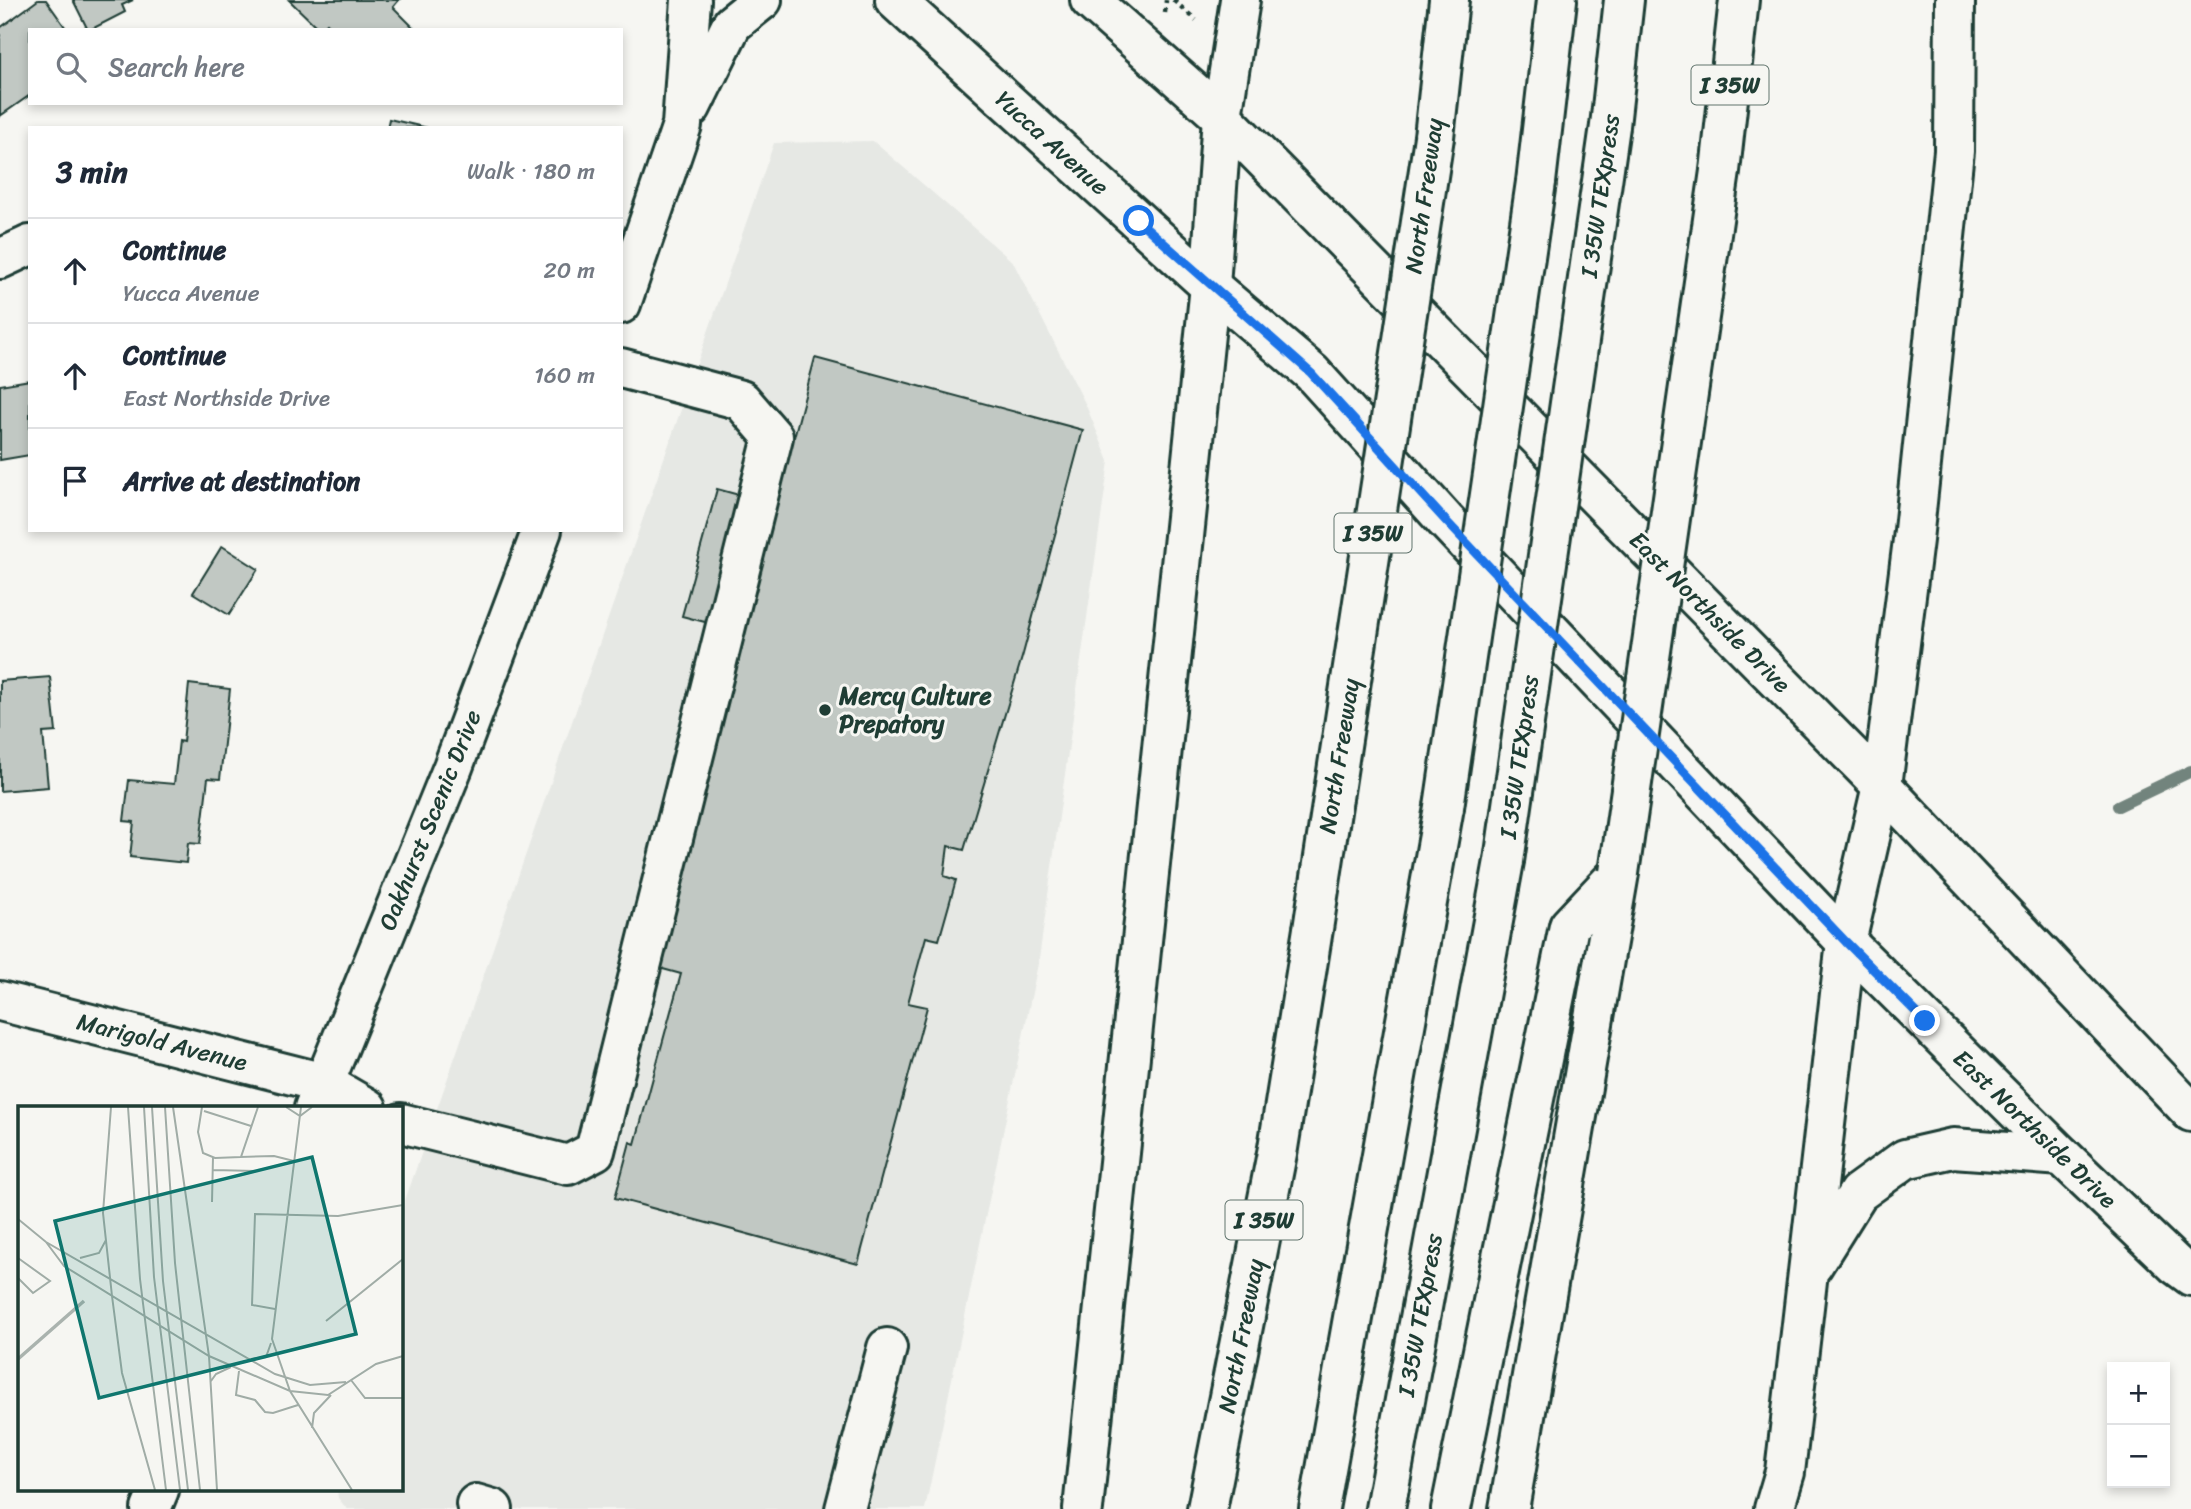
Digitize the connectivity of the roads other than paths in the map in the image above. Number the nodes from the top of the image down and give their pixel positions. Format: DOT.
graph roads {
  1 [pos="691,0"];
  2 [pos="762,0"];
  3 [pos="1090,0"];
  4 [pos="1240,0"];
  5 [pos="1449,0"];
  6 [pos="1557,0"];
  7 [pos="1624,0"];
  8 [pos="1739,0"];
  9 [pos="1955,0"];
  10 [pos="888,2"];
  11 [pos="1222,117"];
  12 [pos="682,125"];
  13 [pos="28,246"];
  14 [pos="0,259"];
  15 [pos="1210,286"];
  16 [pos="623,298"];
  17 [pos="623,369"];
  18 [pos="541,532"];
  19 [pos="1882,786"];
  20 [pos="1619,873"];
  21 [pos="1846,942"];
  22 [pos="0,1001"];
  23 [pos="319,1096"];
  24 [pos="359,1106"];
  25 [pos="2191,1112"];
  26 [pos="402,1123"];
  27 [pos="2062,1156"];
  28 [pos="1807,1276"];
  29 [pos="2191,1276"];
  30 [pos="887,1348"];
  31 [pos="158,1492"];
  32 [pos="151,1509"];
  33 [pos="845,1509"];
  34 [pos="1083,1509"];
  35 [pos="1207,1509"];
  36 [pos="1319,1509"];
  37 [pos="1385,1509"];
  38 [pos="1451,1509"];
  39 [pos="1509,1509"];
  40 [pos="1773,1509"];
  1 -- 12 [label="main road"];
  2 -- 12 [label="main road"];
  3 -- 11 [label="main road"];
  4 -- 11 [label="main road"];
  5 -- 35 [label="main road, North Freeway / I 35W, bridge"];
  6 -- 36 [label="main road, bridge"];
  7 -- 37 [label="main road, I 35W TEXpress, bridge"];
  8 -- 20 [label="main road, I 35W, bridge"];
  9 -- 19 [label="main road"];
  10 -- 15 [label="main road, Yucca Avenue"];
  11 -- 15 [label="main road"];
  11 -- 19 [label="main road, East Northside Drive"];
  12 -- 16 [label="main road"];
  13 -- 14 [label="main road"];
  15 -- 21 [label="main road, East Northside Drive"];
  15 -- 34 [label="main road"];
  17 -- 26 [label="main road"];
  18 -- 23 [label="main road, Oakhurst Scenic Drive"];
  19 -- 21 [label="main road"];
  19 -- 25 [label="main road, East Northside Drive"];
  20 -- 38 [label="main road"];
  20 -- 39 [label="main road, I 35W"];
  21 -- 27 [label="main road, East Northside Drive"];
  21 -- 28 [label="main road"];
  22 -- 23 [label="main road, Marigold Avenue"];
  23 -- 24 [label="main road, Marigold Avenue"];
  27 -- 28 [label="main road"];
  27 -- 29 [label="main road, East Northside Drive"];
  28 -- 40 [label="main road"];
  30 -- 33 [label="main road"];
  31 -- 32 [label="main road"];
}
